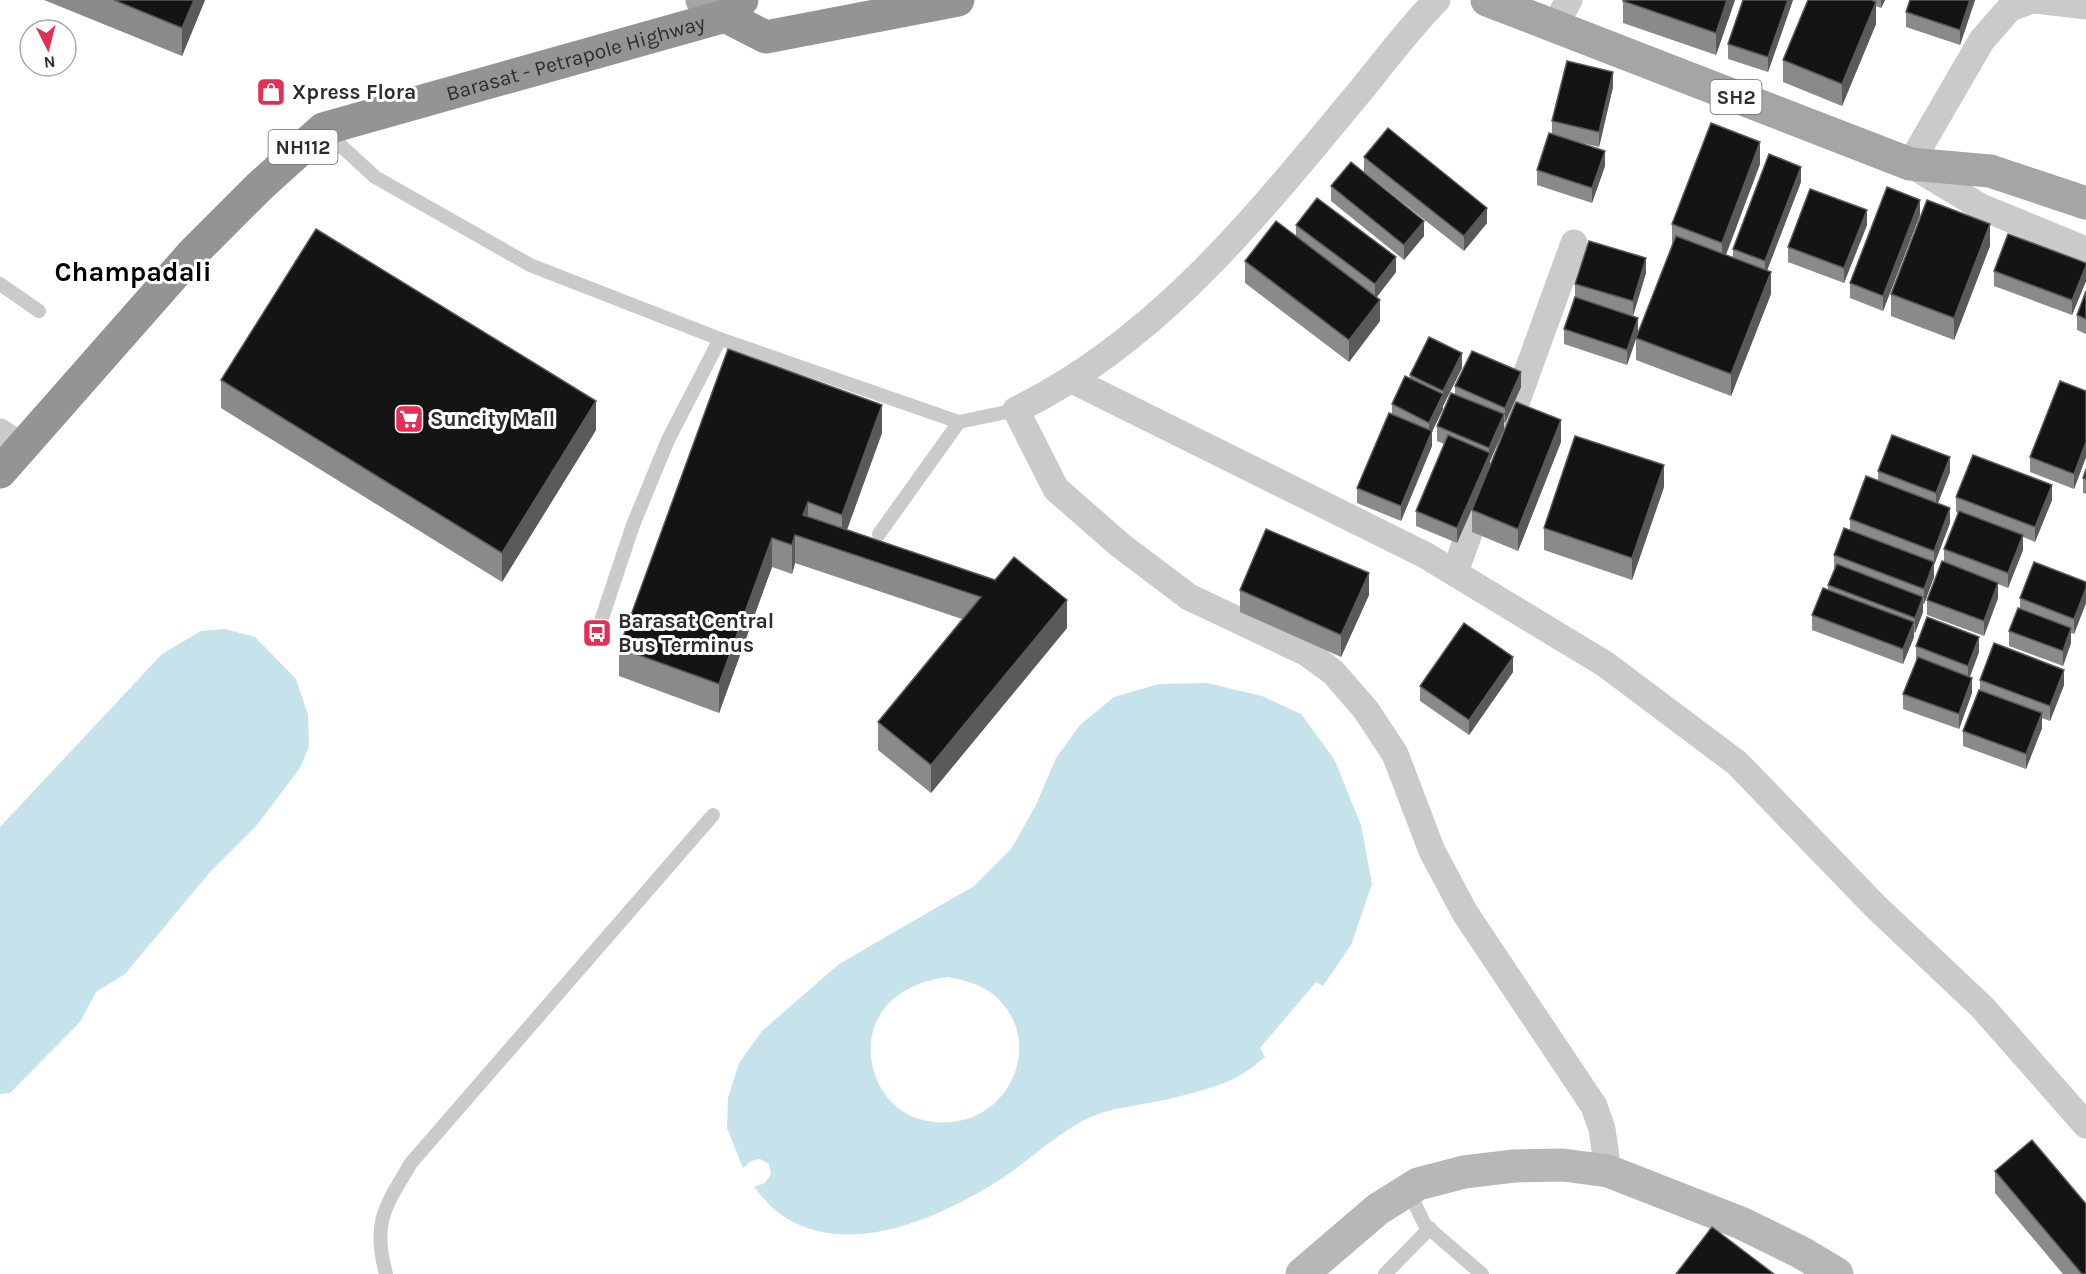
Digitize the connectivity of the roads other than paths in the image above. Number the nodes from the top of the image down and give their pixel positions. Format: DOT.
graph roads {
  1 [pos="958,0"];
  2 [pos="1437,0"];
  3 [pos="1487,0"];
  4 [pos="2034,0"];
  5 [pos="723,5"];
  6 [pos="2086,6"];
  7 [pos="1562,14"];
  8 [pos="323,129"];
  9 [pos="1910,164"];
  10 [pos="2086,203"];
  11 [pos="1574,243"];
  12 [pos="2086,250"];
  13 [pos="0,284"];
  14 [pos="39,311"];
  15 [pos="720,339"];
  16 [pos="1072,380"];
  17 [pos="1016,410"];
  18 [pos="959,422"];
  19 [pos="11,439"];
  20 [pos="0,472"];
  21 [pos="879,534"];
  22 [pos="1455,572"];
  23 [pos="597,633"];
  24 [pos="712,815"];
  25 [pos="2086,1125"];
  26 [pos="1608,1171"];
  27 [pos="1408,1190"];
  28 [pos="1430,1228"];
  29 [pos="385,1274"];
  30 [pos="1302,1274"];
  31 [pos="1385,1274"];
  32 [pos="1482,1274"];
  33 [pos="1837,1274"];
  1 -- 5 [label="highway, Barasat - Petrapole Highway / NH112"];
  2 -- 16 [label="street"];
  3 -- 7 [label="main road, SH2"];
  4 -- 6 [label="street"];
  4 -- 9 [label="street"];
  5 -- 8 [label="highway, Barasat - Petrapole Highway / NH112"];
  7 -- 9 [label="main road, SH2"];
  8 -- 15 [label="lane"];
  8 -- 19 [label="highway, Barasat - Petrapole Highway / NH112"];
  9 -- 10 [label="main road, SH2"];
  9 -- 12 [label="street"];
  11 -- 22 [label="street"];
  13 -- 14 [label="lane"];
  15 -- 18 [label="lane"];
  15 -- 23 [label="lane"];
  16 -- 17 [label="street"];
  16 -- 22 [label="street"];
  17 -- 18 [label="lane"];
  17 -- 26 [label="street"];
  18 -- 21 [label="lane"];
  19 -- 20 [label="highway, Barasat - Petrapole Highway / NH112"];
  22 -- 25 [label="street"];
  24 -- 29 [label="lane"];
  26 -- 27 [label="street"];
  26 -- 33 [label="street"];
  27 -- 28 [label="lane"];
  27 -- 30 [label="street"];
  28 -- 31 [label="lane"];
  28 -- 32 [label="lane"];
}
